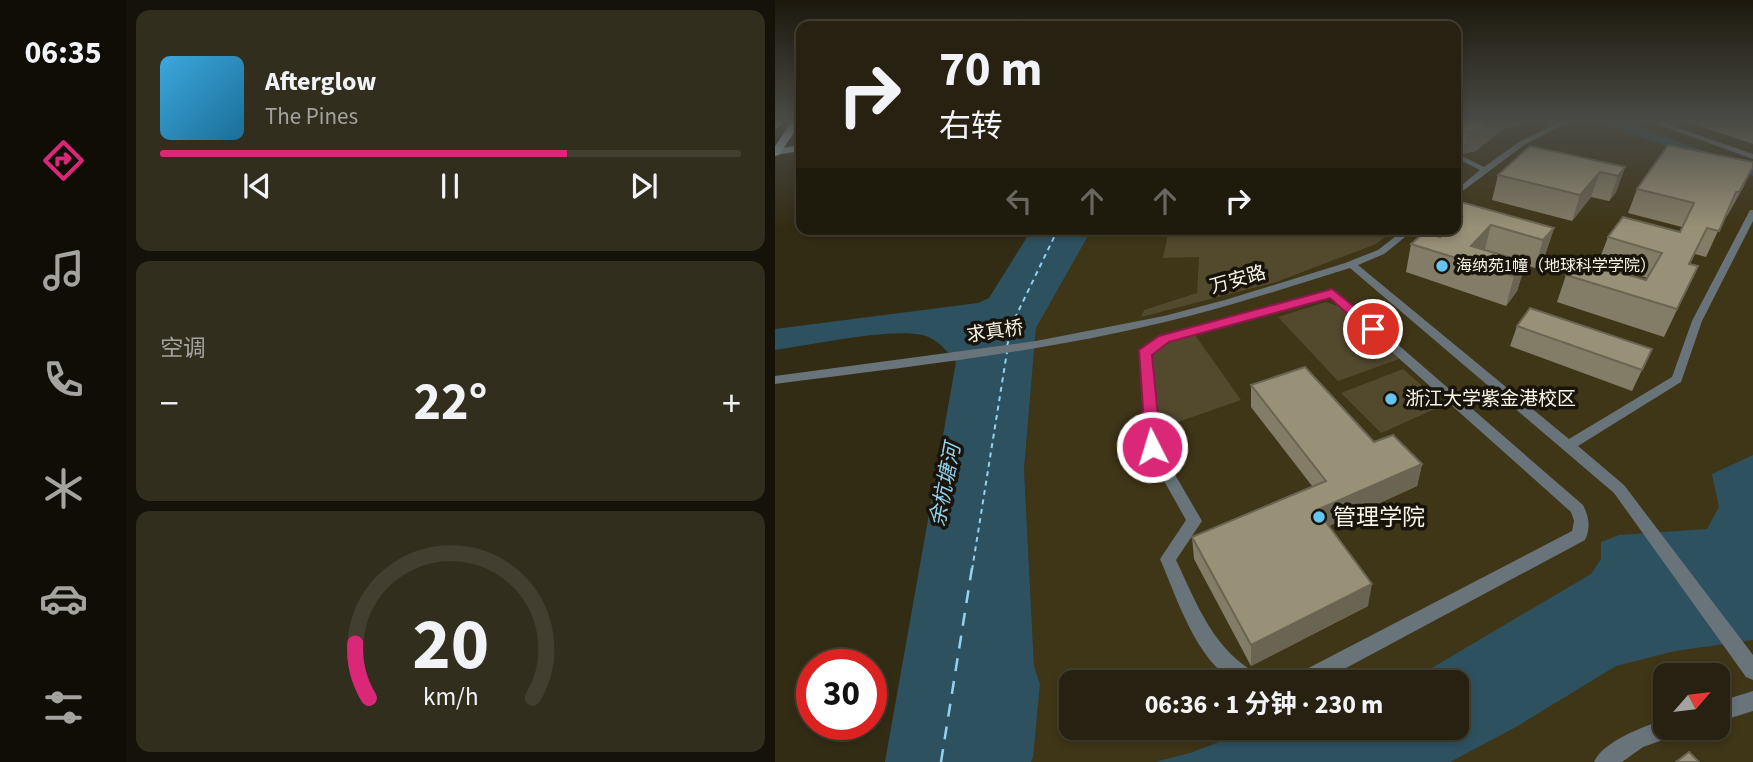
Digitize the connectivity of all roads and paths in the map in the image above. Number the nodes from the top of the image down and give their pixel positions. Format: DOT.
graph roads {
  1 [pos="1499,157"];
  2 [pos="1461,158"];
  3 [pos="1484,170"];
  4 [pos="1461,190"];
  5 [pos="1753,212"];
  6 [pos="1403,235"];
  7 [pos="1350,263"];
  8 [pos="1253,295"];
  9 [pos="1270,312"];
  10 [pos="1066,339"];
  11 [pos="775,380"];
  12 [pos="1568,446"];
  13 [pos="1751,669"];
  14 [pos="1232,670"];
  15 [pos="1325,670"];
  16 [pos="1753,701"];
  17 [pos="1731,708"];
  18 [pos="1653,734"];
  19 [pos="1605,762"];
  1 -- 3 [label="street"];
  2 -- 3 [label="street"];
  3 -- 4 [label="street"];
  5 -- 12 [label="street"];
  6 -- 7 [label="street, 万安路"];
  7 -- 8 [label="street, 万安路"];
  7 -- 12 [label="street"];
  8 -- 9 [label="street"];
  8 -- 10 [label="street, 万安路"];
  9 -- 14 [label="street"];
  9 -- 15 [label="street"];
  10 -- 11 [label="street, 求真桥"];
  12 -- 13 [label="street"];
  16 -- 17 [label="street"];
  18 -- 19 [label="street"];
}
